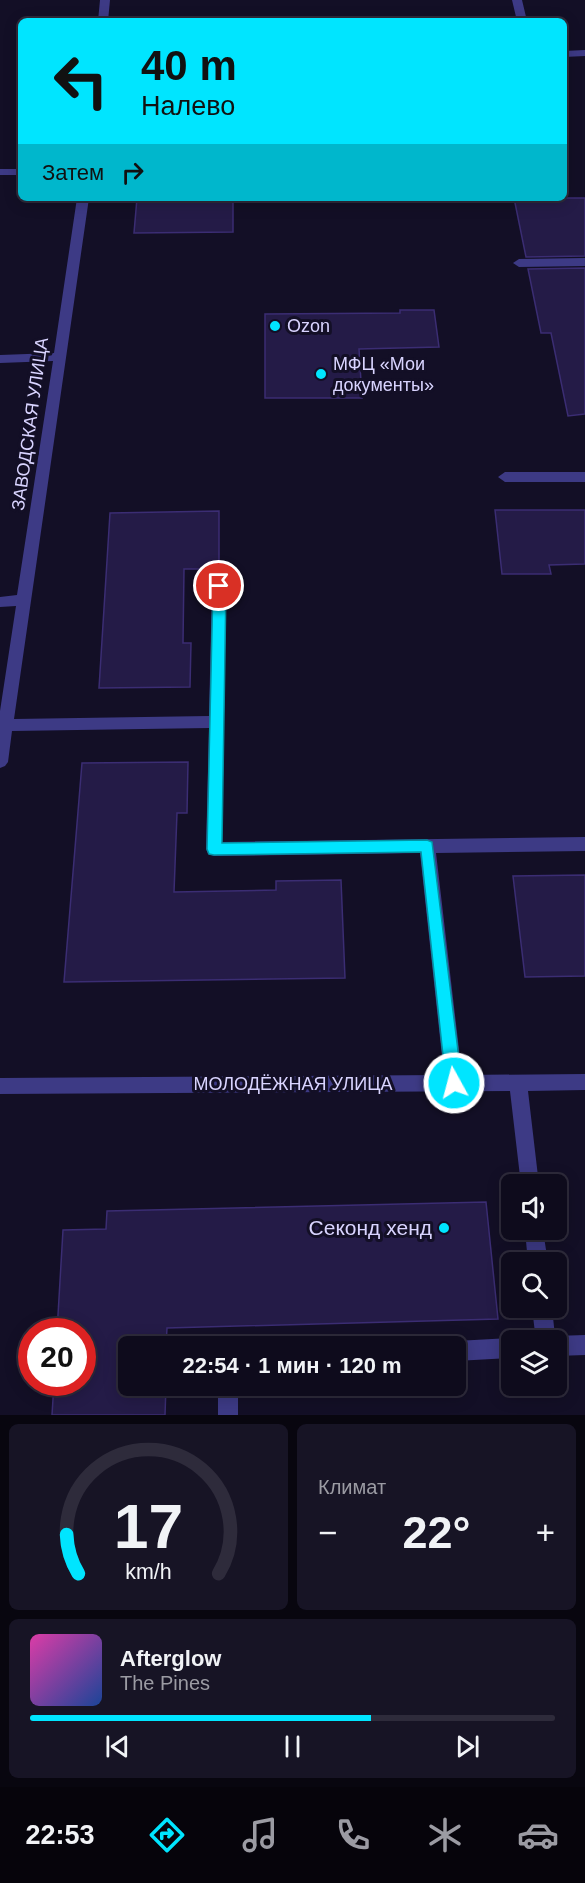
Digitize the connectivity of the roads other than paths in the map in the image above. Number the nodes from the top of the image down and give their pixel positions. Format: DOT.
graph roads {
  1 [pos="105,0"];
  2 [pos="518,0"];
  3 [pos="102,18"];
  4 [pos="521,18"];
  5 [pos="585,53"];
  6 [pos="567,54"];
  7 [pos="0,172"];
  8 [pos="18,172"];
  9 [pos="83,201"];
  10 [pos="585,262"];
  11 [pos="519,263"];
  12 [pos="60,357"];
  13 [pos="0,358"];
  14 [pos="505,477"];
  15 [pos="585,477"];
  16 [pos="219,586"];
  17 [pos="24,600"];
  18 [pos="0,602"];
  19 [pos="217,722"];
  20 [pos="6,725"];
  21 [pos="0,762"];
  22 [pos="585,844"];
  23 [pos="427,846"];
  24 [pos="585,1082"];
  25 [pos="454,1083"];
  26 [pos="518,1083"];
  27 [pos="0,1086"];
  28 [pos="529,1174"];
  29 [pos="585,1345"];
  30 [pos="567,1346"];
  31 [pos="501,1349"];
  32 [pos="466,1350"];
  33 [pos="228,1396"];
  34 [pos="228,1415"];
  1 -- 3 [label="street"];
  2 -- 4 [label="street"];
  5 -- 6 [label="street"];
  7 -- 8 [label="street"];
  9 -- 12 [label="street, ЗАВОДСКАЯ УЛИЦА"];
  10 -- 11 [label="street"];
  12 -- 13 [label="street"];
  12 -- 17 [label="street, ЗАВОДСКАЯ УЛИЦА"];
  14 -- 15 [label="street"];
  16 -- 19 [label="street"];
  17 -- 18 [label="street"];
  17 -- 20 [label="street, ЗАВОДСКАЯ УЛИЦА"];
  19 -- 20 [label="street"];
  19 -- 23 [label="street"];
  20 -- 21 [label="street, ЗАВОДСКАЯ УЛИЦА"];
  22 -- 23 [label="street"];
  23 -- 25 [label="street"];
  24 -- 26 [label="street, МОЛОДЁЖНАЯ УЛИЦА"];
  25 -- 26 [label="street, МОЛОДЁЖНАЯ УЛИЦА"];
  25 -- 27 [label="street, МОЛОДЁЖНАЯ УЛИЦА"];
  26 -- 28 [label="street"];
  29 -- 30 [label="street"];
  31 -- 32 [label="street"];
  33 -- 34 [label="street"];
}
